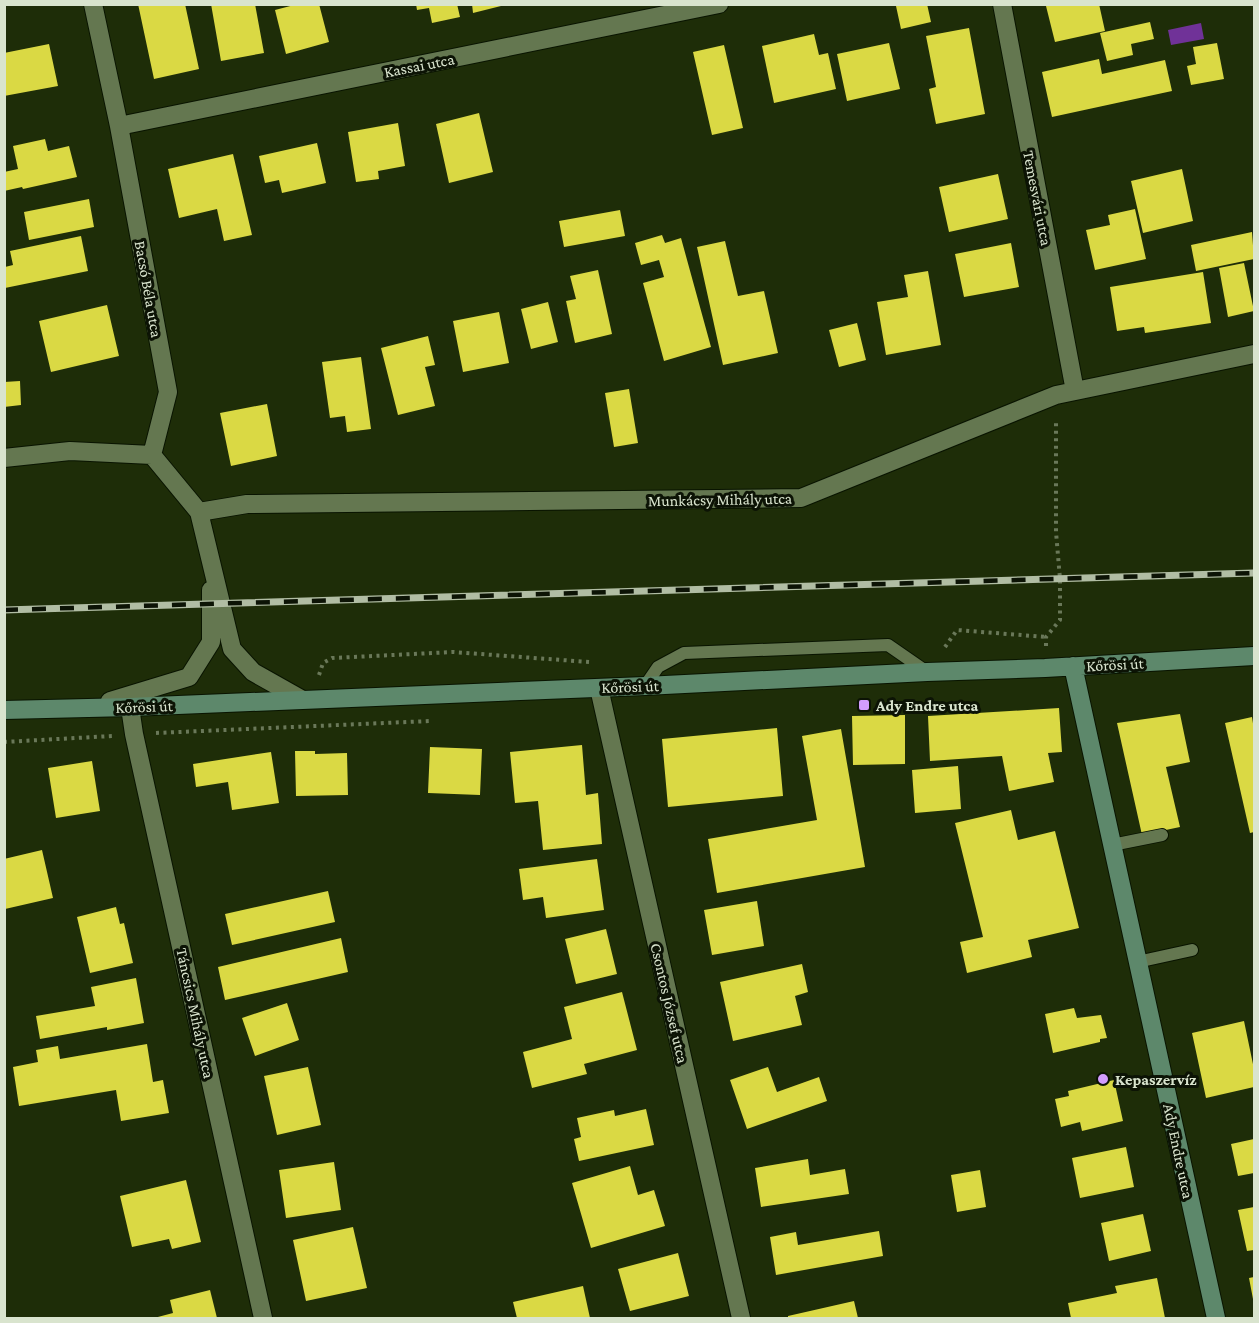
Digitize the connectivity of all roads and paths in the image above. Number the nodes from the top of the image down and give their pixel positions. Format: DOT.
graph roads {
  1 [pos="93,4"];
  2 [pos="719,4"];
  3 [pos="1002,4"];
  4 [pos="119,126"];
  5 [pos="1254,354"];
  6 [pos="1075,391"];
  7 [pos="1056,395"];
  8 [pos="152,455"];
  9 [pos="4,458"];
  10 [pos="199,512"];
  11 [pos="210,558"];
  12 [pos="1046,637"];
  13 [pos="1254,656"];
  14 [pos="599,663"];
  15 [pos="1073,666"];
  16 [pos="1045,668"];
  17 [pos="927,672"];
  18 [pos="645,686"];
  19 [pos="599,688"];
  20 [pos="305,699"];
  21 [pos="130,707"];
  22 [pos="85,708"];
  23 [pos="4,710"];
  24 [pos="441,721"];
  25 [pos="312,727"];
  26 [pos="134,734"];
  27 [pos="4,742"];
  28 [pos="1162,835"];
  29 [pos="1112,845"];
  30 [pos="1192,950"];
  31 [pos="1137,962"];
  32 [pos="263,1318"];
  33 [pos="741,1318"];
  34 [pos="1215,1318"];
  1 -- 4 [label="street, Bacsó Béla utca"];
  2 -- 4 [label="street, Kassai utca"];
  3 -- 6 [label="street, Temesvári utca"];
  4 -- 8 [label="street, Bacsó Béla utca"];
  5 -- 6 [label="street, Munkácsy Mihály utca"];
  6 -- 7 [label="street, Munkácsy Mihály utca"];
  7 -- 10 [label="street, Munkácsy Mihály utca"];
  7 -- 12 [label="path"];
  8 -- 9 [label="street"];
  8 -- 10 [label="street"];
  10 -- 11 [label="street"];
  11 -- 20 [label="street"];
  11 -- 22 [label="street"];
  12 -- 16 [label="path"];
  12 -- 17 [label="path"];
  13 -- 15 [label="main road, Kőrösi út"];
  14 -- 20 [label="path"];
  15 -- 16 [label="main road, Kőrösi út"];
  15 -- 29 [label="main road, Ady Endre utca"];
  16 -- 17 [label="main road, Kőrösi út"];
  17 -- 18 [label="main road, Kőrösi út"];
  17 -- 18 [label="lane"];
  18 -- 19 [label="main road, Kőrösi út"];
  19 -- 20 [label="main road, Kőrösi út"];
  19 -- 33 [label="street, Csontos József utca"];
  20 -- 21 [label="main road, Kőrösi út"];
  20 -- 25 [label="path"];
  21 -- 22 [label="main road, Kőrösi út"];
  21 -- 26 [label="street, Táncsics Mihály utca"];
  22 -- 23 [label="main road, Kőrösi út"];
  24 -- 25 [label="path"];
  25 -- 26 [label="path"];
  26 -- 27 [label="path"];
  26 -- 32 [label="street, Táncsics Mihály utca"];
  28 -- 29 [label="lane"];
  29 -- 31 [label="main road, Ady Endre utca"];
  30 -- 31 [label="lane"];
  31 -- 34 [label="main road, Ady Endre utca"];
}
